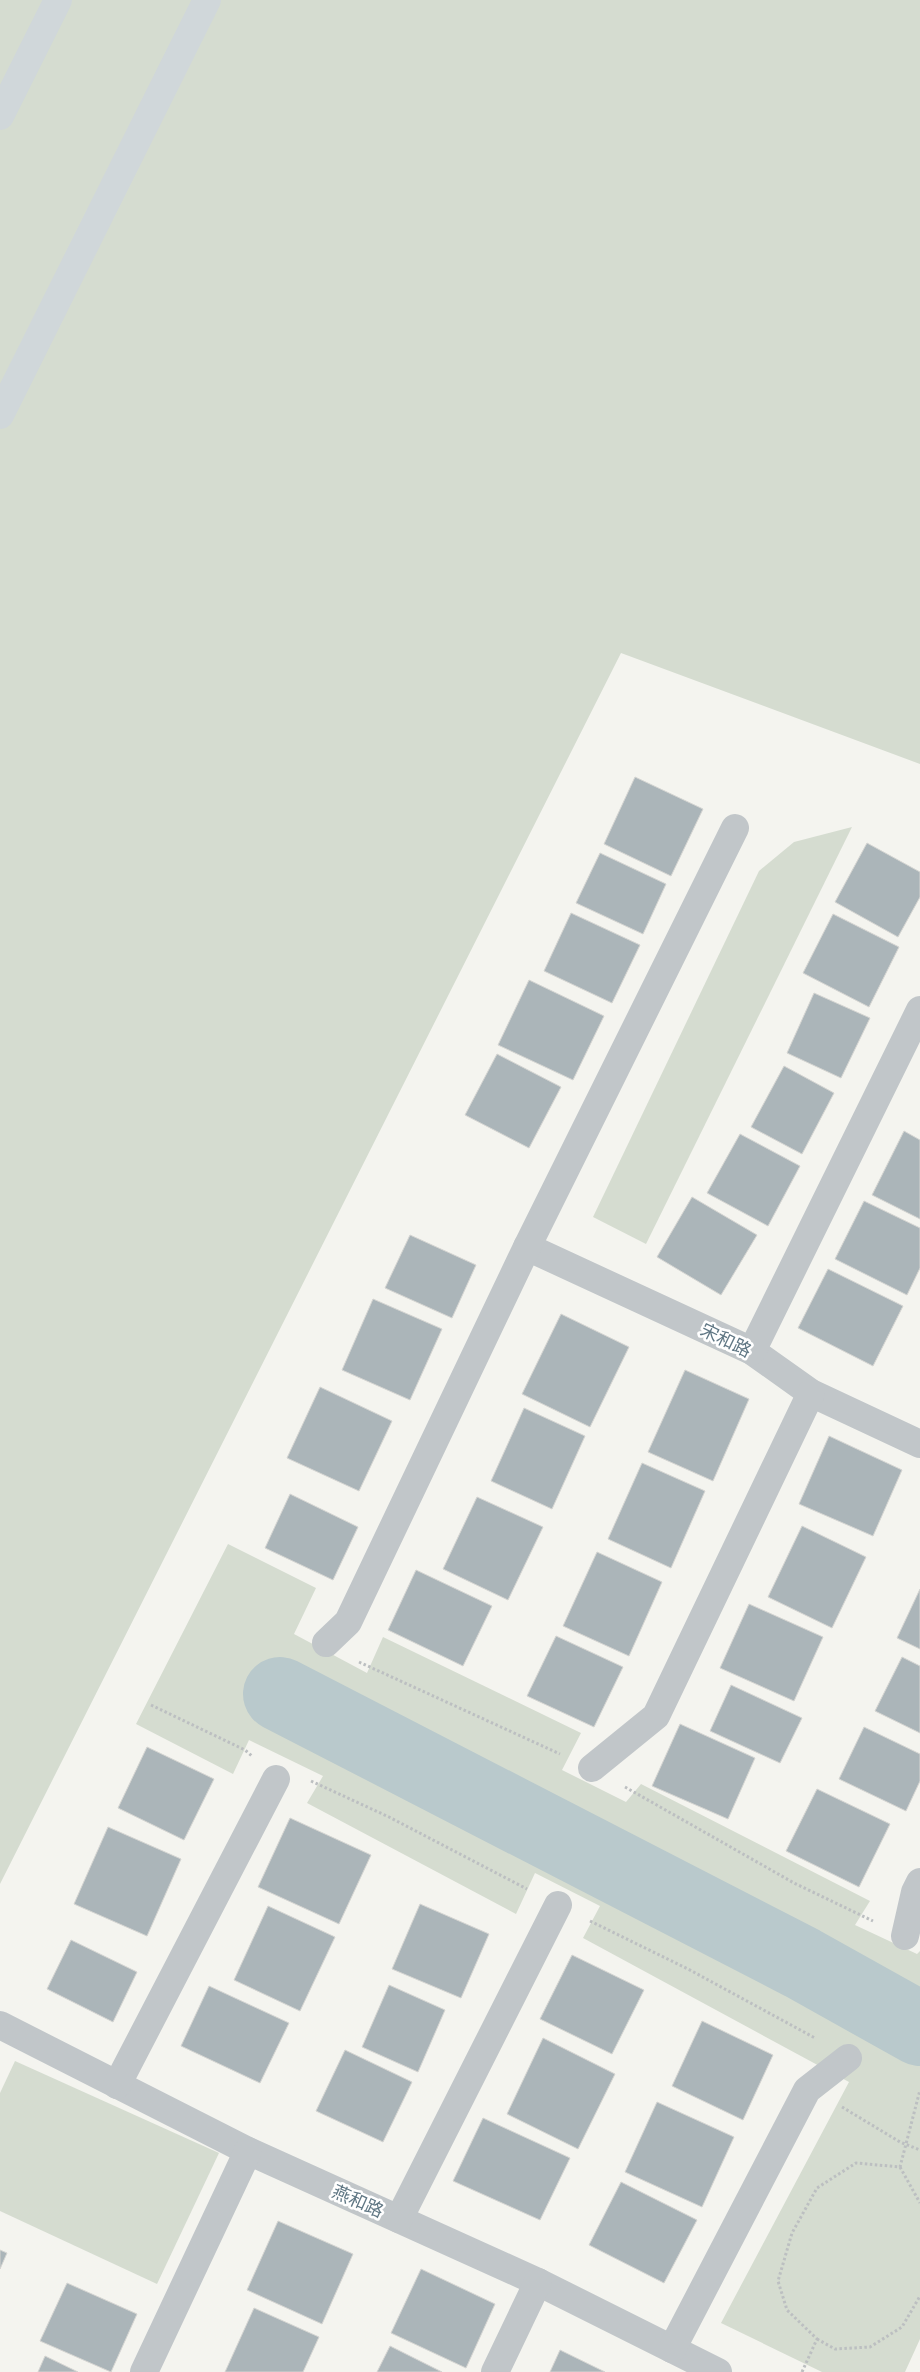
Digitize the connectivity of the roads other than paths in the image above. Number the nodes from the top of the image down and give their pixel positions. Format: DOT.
graph roads {
  1 [pos="58,0"];
  2 [pos="207,0"];
  3 [pos="0,116"];
  4 [pos="0,415"];
  5 [pos="735,828"];
  6 [pos="920,1010"];
  7 [pos="526,1247"];
  8 [pos="752,1351"];
  9 [pos="811,1393"];
  10 [pos="920,1444"];
  11 [pos="326,1643"];
  12 [pos="592,1768"];
  13 [pos="276,1779"];
  14 [pos="920,1882"];
  15 [pos="558,1905"];
  16 [pos="905,1936"];
  17 [pos="0,2026"];
  18 [pos="848,2058"];
  19 [pos="117,2085"];
  20 [pos="248,2151"];
  21 [pos="398,2219"];
  22 [pos="538,2282"];
  23 [pos="672,2349"];
  24 [pos="144,2372"];
  25 [pos="495,2372"];
  26 [pos="718,2372"];
  1 -- 3 [label="highway"];
  2 -- 4 [label="highway"];
  5 -- 7 [label="street"];
  6 -- 8 [label="street"];
  7 -- 8 [label="street, 宋和路"];
  7 -- 11 [label="street"];
  8 -- 9 [label="street, 宋和路"];
  9 -- 10 [label="street, 宋和路"];
  9 -- 12 [label="street"];
  13 -- 19 [label="street"];
  14 -- 16 [label="street"];
  15 -- 21 [label="street"];
  17 -- 19 [label="street, 燕和路"];
  18 -- 23 [label="street"];
  19 -- 20 [label="street, 燕和路"];
  20 -- 21 [label="street, 燕和路"];
  20 -- 24 [label="street"];
  21 -- 22 [label="street, 燕和路"];
  22 -- 23 [label="street, 燕和路"];
  22 -- 25 [label="street"];
  23 -- 26 [label="street, 燕和路"];
}
